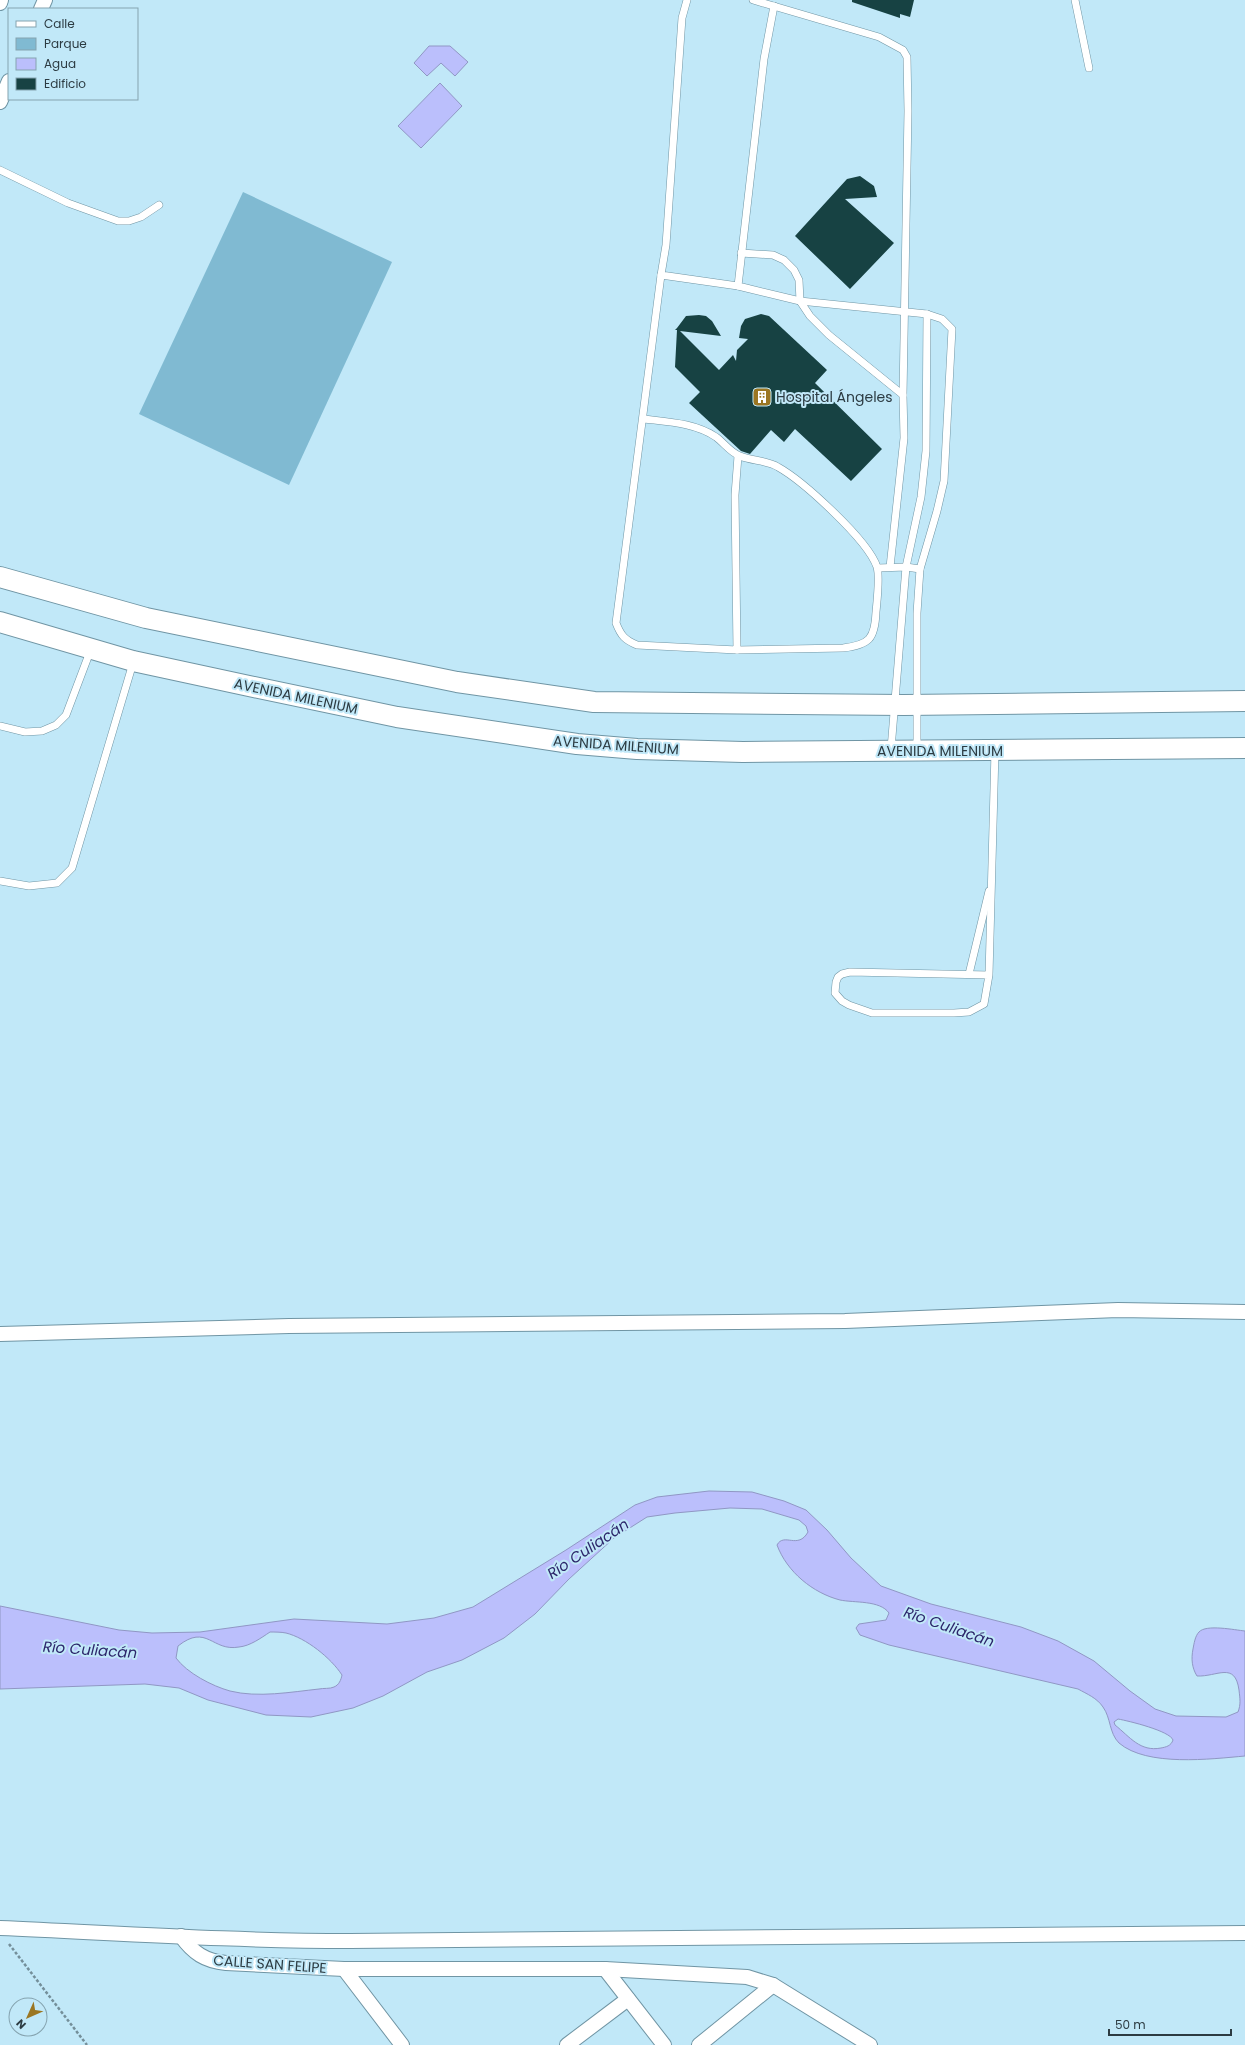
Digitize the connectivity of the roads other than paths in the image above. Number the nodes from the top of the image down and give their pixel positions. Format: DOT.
graph roads {
  1 [pos="2,0"];
  2 [pos="687,0"];
  3 [pos="753,0"];
  4 [pos="1075,0"];
  5 [pos="0,3"];
  6 [pos="774,6"];
  7 [pos="1089,68"];
  8 [pos="8,83"];
  9 [pos="0,102"];
  10 [pos="0,170"];
  11 [pos="159,205"];
  12 [pos="741,253"];
  13 [pos="661,275"];
  14 [pos="738,286"];
  15 [pos="800,301"];
  16 [pos="903,311"];
  17 [pos="927,314"];
  18 [pos="903,395"];
  19 [pos="644,418"];
  20 [pos="738,456"];
  21 [pos="890,567"];
  22 [pos="906,567"];
  23 [pos="878,568"];
  24 [pos="920,569"];
  25 [pos="0,577"];
  26 [pos="0,622"];
  27 [pos="91,649"];
  28 [pos="737,650"];
  29 [pos="133,661"];
  30 [pos="1245,701"];
  31 [pos="893,705"];
  32 [pos="917,705"];
  33 [pos="0,726"];
  34 [pos="1245,748"];
  35 [pos="891,751"];
  36 [pos="995,751"];
  37 [pos="917,752"];
  38 [pos="992,879"];
  39 [pos="0,881"];
  40 [pos="969,974"];
  41 [pos="989,975"];
  42 [pos="1245,1312"];
  43 [pos="0,1334"];
  44 [pos="2,1933"];
  45 [pos="1245,1933"];
  46 [pos="182,1936"];
  47 [pos="344,1969"];
  48 [pos="605,1969"];
  49 [pos="773,1985"];
  50 [pos="628,1999"];
  51 [pos="396,2043"];
  52 [pos="567,2045"];
  53 [pos="664,2045"];
  54 [pos="699,2045"];
  55 [pos="870,2045"];
  1 -- 5 [label="street"];
  2 -- 13 [label="lane"];
  3 -- 6 [label="lane"];
  4 -- 7 [label="lane"];
  6 -- 12 [label="lane"];
  6 -- 16 [label="lane"];
  8 -- 9 [label="street"];
  10 -- 11 [label="lane"];
  12 -- 14 [label="lane"];
  12 -- 15 [label="lane"];
  13 -- 14 [label="lane"];
  13 -- 19 [label="lane"];
  14 -- 15 [label="lane"];
  15 -- 16 [label="lane"];
  15 -- 18 [label="lane"];
  16 -- 17 [label="lane"];
  16 -- 18 [label="lane"];
  17 -- 22 [label="lane"];
  17 -- 24 [label="lane"];
  18 -- 21 [label="lane"];
  19 -- 20 [label="lane"];
  19 -- 28 [label="lane"];
  20 -- 23 [label="lane"];
  20 -- 28 [label="lane"];
  21 -- 22 [label="lane"];
  21 -- 23 [label="lane"];
  22 -- 24 [label="lane"];
  22 -- 31 [label="lane"];
  23 -- 28 [label="lane"];
  24 -- 32 [label="lane"];
  25 -- 31 [label="street"];
  26 -- 27 [label="street, AVENIDA MILENIUM"];
  27 -- 29 [label="street, AVENIDA MILENIUM"];
  27 -- 33 [label="lane"];
  29 -- 35 [label="street, AVENIDA MILENIUM"];
  29 -- 39 [label="lane"];
  30 -- 32 [label="street"];
  31 -- 32 [label="street"];
  31 -- 35 [label="lane"];
  32 -- 37 [label="lane"];
  34 -- 36 [label="street, AVENIDA MILENIUM"];
  35 -- 37 [label="street, AVENIDA MILENIUM"];
  36 -- 37 [label="street, AVENIDA MILENIUM"];
  36 -- 38 [label="lane"];
  38 -- 40 [label="lane"];
  38 -- 41 [label="lane"];
  40 -- 41 [label="lane"];
  40 -- 41 [label="lane"];
  42 -- 43 [label="street"];
  44 -- 46 [label="street"];
  45 -- 46 [label="street"];
  46 -- 47 [label="street, CALLE SAN FELIPE"];
  47 -- 48 [label="street, CALLE SAN FELIPE"];
  47 -- 51 [label="street"];
  48 -- 49 [label="street, CALLE SAN FELIPE"];
  48 -- 50 [label="street"];
  49 -- 54 [label="street"];
  49 -- 55 [label="street, CALLE SAN FELIPE"];
  50 -- 52 [label="street"];
  50 -- 53 [label="street"];
}
